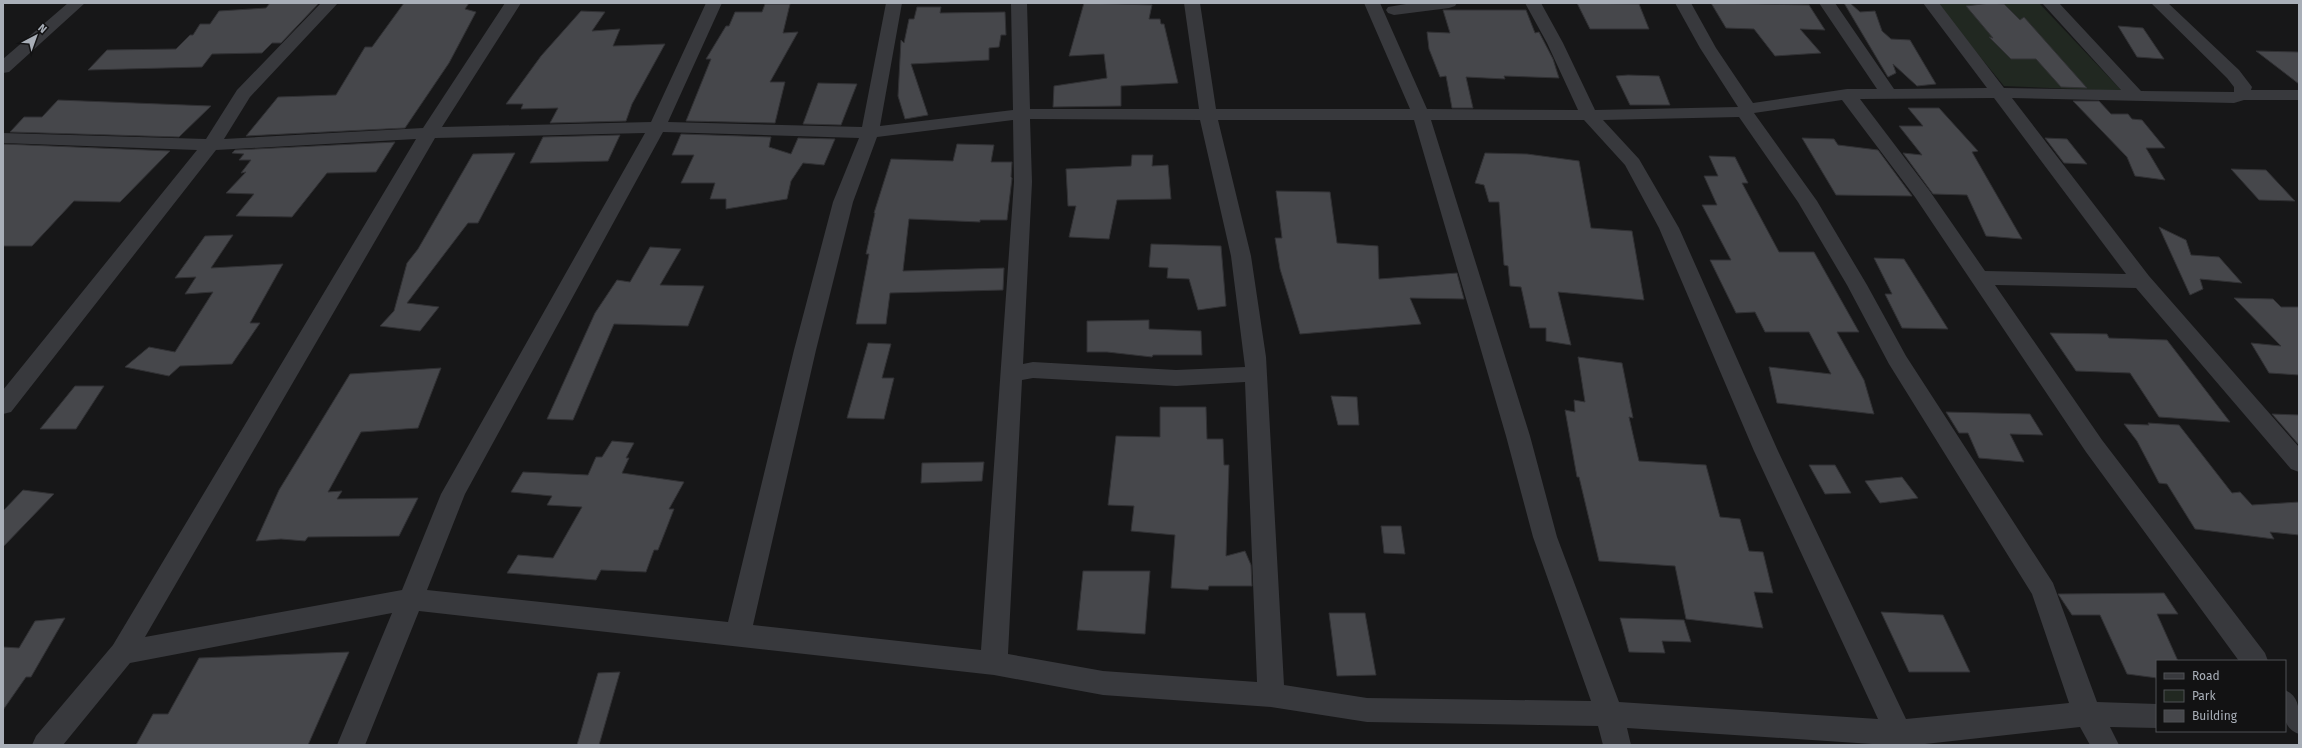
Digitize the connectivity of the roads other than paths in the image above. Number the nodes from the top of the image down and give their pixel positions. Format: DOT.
graph roads {
  1 [pos="77,3"];
  2 [pos="330,3"];
  3 [pos="714,3"];
  4 [pos="894,3"];
  5 [pos="1019,3"];
  6 [pos="1192,3"];
  7 [pos="1372,3"];
  8 [pos="1449,3"];
  9 [pos="1533,3"];
  10 [pos="1683,3"];
  11 [pos="1827,3"];
  12 [pos="1931,3"];
  13 [pos="2050,3"];
  14 [pos="2159,3"];
  15 [pos="514,4"];
  16 [pos="1394,10"];
  17 [pos="3,68"];
  18 [pos="2000,93"];
  19 [pos="1847,94"];
  20 [pos="1889,94"];
  21 [pos="2242,95"];
  22 [pos="2299,95"];
  23 [pos="2136,96"];
  24 [pos="1746,111"];
  25 [pos="1021,114"];
  26 [pos="1208,114"];
  27 [pos="1421,115"];
  28 [pos="1589,115"];
  29 [pos="656,127"];
  30 [pos="429,133"];
  31 [pos="870,133"];
  32 [pos="3,138"];
  33 [pos="211,145"];
  34 [pos="1978,278"];
  35 [pos="2142,280"];
  36 [pos="1012,374"];
  37 [pos="1256,374"];
  38 [pos="3,406"];
  39 [pos="2299,463"];
  40 [pos="412,600"];
  41 [pos="738,634"];
  42 [pos="122,653"];
  43 [pos="2254,660"];
  44 [pos="994,663"];
  45 [pos="1271,694"];
  46 [pos="1609,714"];
  47 [pos="2087,714"];
  48 [pos="2156,716"];
  49 [pos="1901,739"];
  50 [pos="46,745"];
  51 [pos="351,745"];
  52 [pos="1617,745"];
  53 [pos="2105,745"];
  1 -- 17 [label="street"];
  2 -- 33 [label="street"];
  3 -- 29 [label="street"];
  4 -- 31 [label="street"];
  5 -- 25 [label="street"];
  6 -- 26 [label="street"];
  7 -- 27 [label="street"];
  8 -- 16 [label="street"];
  9 -- 28 [label="street"];
  10 -- 24 [label="street"];
  11 -- 20 [label="street"];
  12 -- 18 [label="street"];
  13 -- 23 [label="street"];
  14 -- 21 [label="street"];
  15 -- 30 [label="street"];
  18 -- 20 [label="street"];
  18 -- 23 [label="street"];
  18 -- 35 [label="street"];
  19 -- 20 [label="street"];
  19 -- 24 [label="street"];
  19 -- 34 [label="street"];
  21 -- 22 [label="street"];
  21 -- 23 [label="street"];
  24 -- 28 [label="street"];
  24 -- 47 [label="street"];
  25 -- 26 [label="street"];
  25 -- 31 [label="street"];
  25 -- 36 [label="street"];
  26 -- 27 [label="street"];
  26 -- 37 [label="street"];
  27 -- 28 [label="street"];
  27 -- 46 [label="street"];
  28 -- 49 [label="street"];
  29 -- 30 [label="street"];
  29 -- 31 [label="street"];
  29 -- 40 [label="street"];
  30 -- 33 [label="street"];
  30 -- 42 [label="street"];
  31 -- 41 [label="street"];
  32 -- 33 [label="street"];
  33 -- 38 [label="street"];
  34 -- 35 [label="street"];
  34 -- 43 [label="street"];
  35 -- 39 [label="street"];
  36 -- 37 [label="street"];
  36 -- 44 [label="street"];
  37 -- 45 [label="street"];
  40 -- 41 [label="street"];
  40 -- 42 [label="street"];
  40 -- 51 [label="street"];
  41 -- 44 [label="street"];
  42 -- 50 [label="street"];
  44 -- 45 [label="street"];
  45 -- 46 [label="street"];
  46 -- 49 [label="street"];
  46 -- 52 [label="street"];
  47 -- 48 [label="street"];
  47 -- 49 [label="street"];
  47 -- 53 [label="street"];
}
